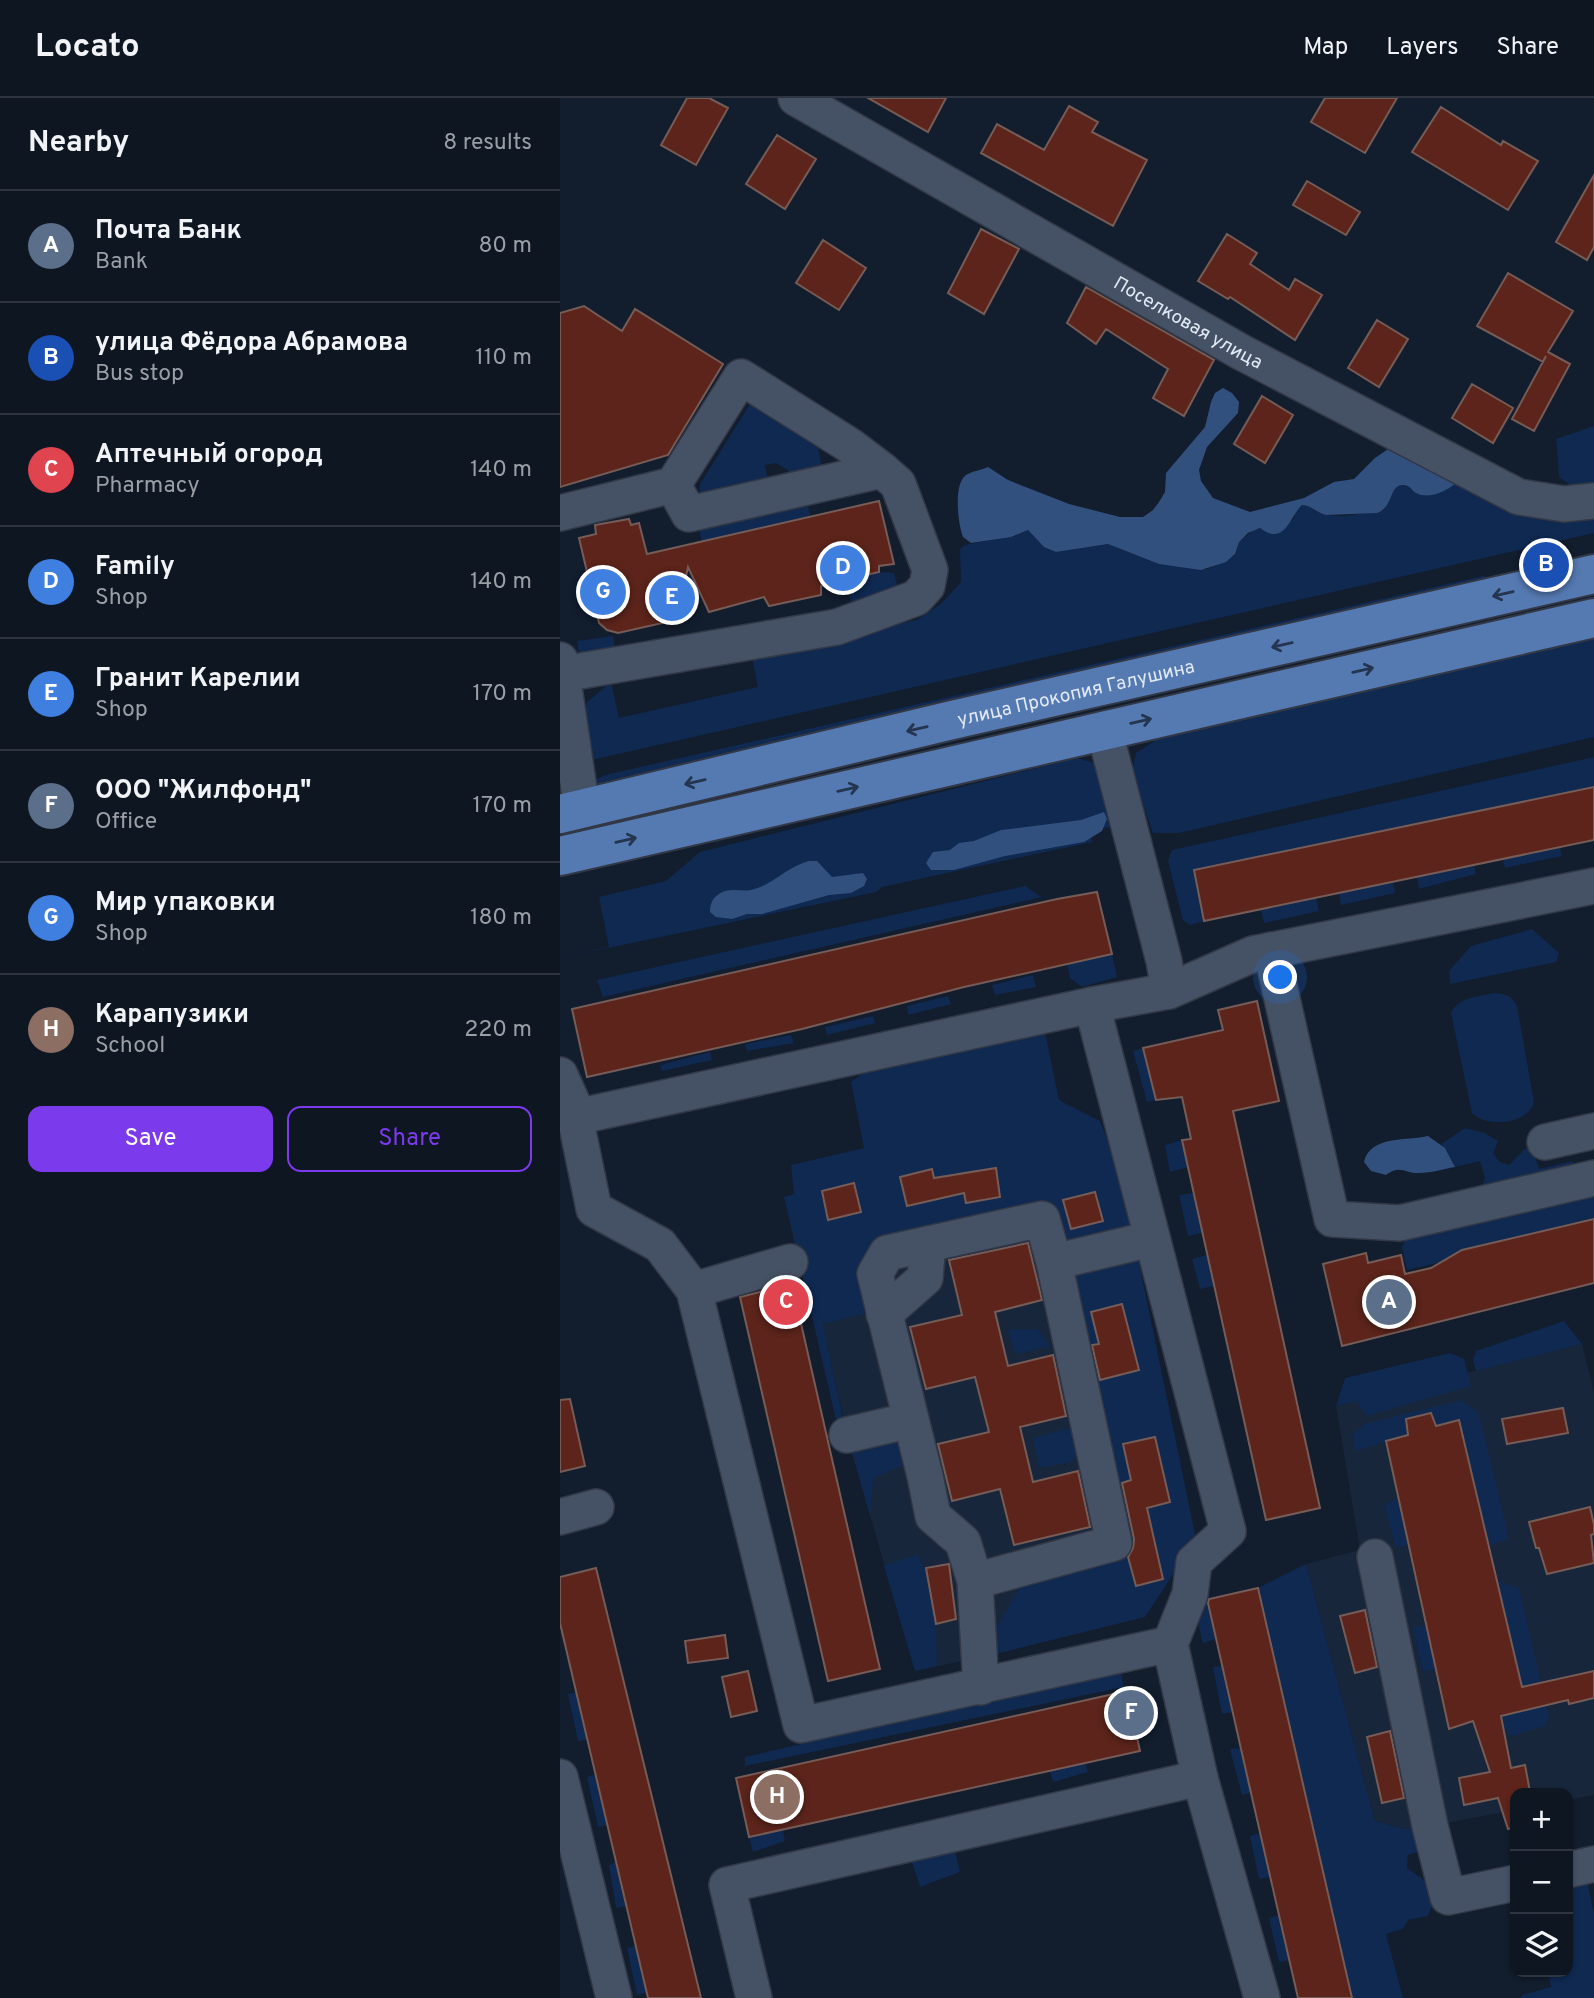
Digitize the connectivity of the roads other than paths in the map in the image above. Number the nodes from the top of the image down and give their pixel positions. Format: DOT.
graph roads {
  1 [pos="796,98"];
  2 [pos="882,470"];
  3 [pos="673,485"];
  4 [pos="1594,501"];
  5 [pos="560,513"];
  6 [pos="1594,574"];
  7 [pos="1594,618"];
  8 [pos="562,667"];
  9 [pos="1104,729"];
  10 [pos="571,811"];
  11 [pos="560,856"];
  12 [pos="1594,886"];
  13 [pos="1271,950"];
  14 [pos="1169,991"];
  15 [pos="1092,1005"];
  16 [pos="560,1075"];
  17 [pos="576,1117"];
  18 [pos="1572,1136"];
  19 [pos="1585,1180"];
  20 [pos="1134,1243"];
  21 [pos="790,1262"];
  22 [pos="1054,1262"];
  23 [pos="694,1290"];
  24 [pos="911,1420"];
  25 [pos="847,1435"];
  26 [pos="596,1507"];
  27 [pos="560,1517"];
  28 [pos="1375,1558"];
  29 [pos="975,1581"];
  30 [pos="1170,1644"];
  31 [pos="981,1687"];
  32 [pos="560,1777"];
  33 [pos="1200,1778"];
  34 [pos="1594,1864"];
  35 [pos="1573,1869"];
  36 [pos="1510,1884"];
  37 [pos="614,1998"];
  38 [pos="754,1998"];
  39 [pos="1262,1998"];
  1 -- 4 [label="street, Поселковая улица"];
  2 -- 3 [label="street"];
  2 -- 3 [label="street"];
  2 -- 8 [label="street"];
  3 -- 5 [label="street"];
  6 -- 10 [label="main road, улица Прокопия Галушина, one-way"];
  9 -- 7 [label="main road, one-way"];
  8 -- 10 [label="street"];
  11 -- 9 [label="main road, one-way"];
  9 -- 14 [label="street"];
  12 -- 13 [label="street"];
  13 -- 14 [label="street"];
  13 -- 19 [label="street"];
  14 -- 15 [label="street"];
  15 -- 17 [label="street"];
  15 -- 30 [label="street"];
  16 -- 17 [label="street"];
  17 -- 23 [label="street"];
  18 -- 19 [label="street"];
  20 -- 22 [label="street"];
  21 -- 23 [label="street"];
  22 -- 24 [label="street"];
  22 -- 29 [label="street"];
  23 -- 31 [label="street"];
  24 -- 25 [label="street"];
  24 -- 29 [label="street"];
  26 -- 27 [label="street"];
  28 -- 36 [label="street"];
  29 -- 31 [label="street"];
  30 -- 31 [label="street"];
  30 -- 33 [label="street"];
  32 -- 37 [label="street"];
  33 -- 38 [label="street"];
  33 -- 39 [label="street"];
  34 -- 35 [label="street"];
}
